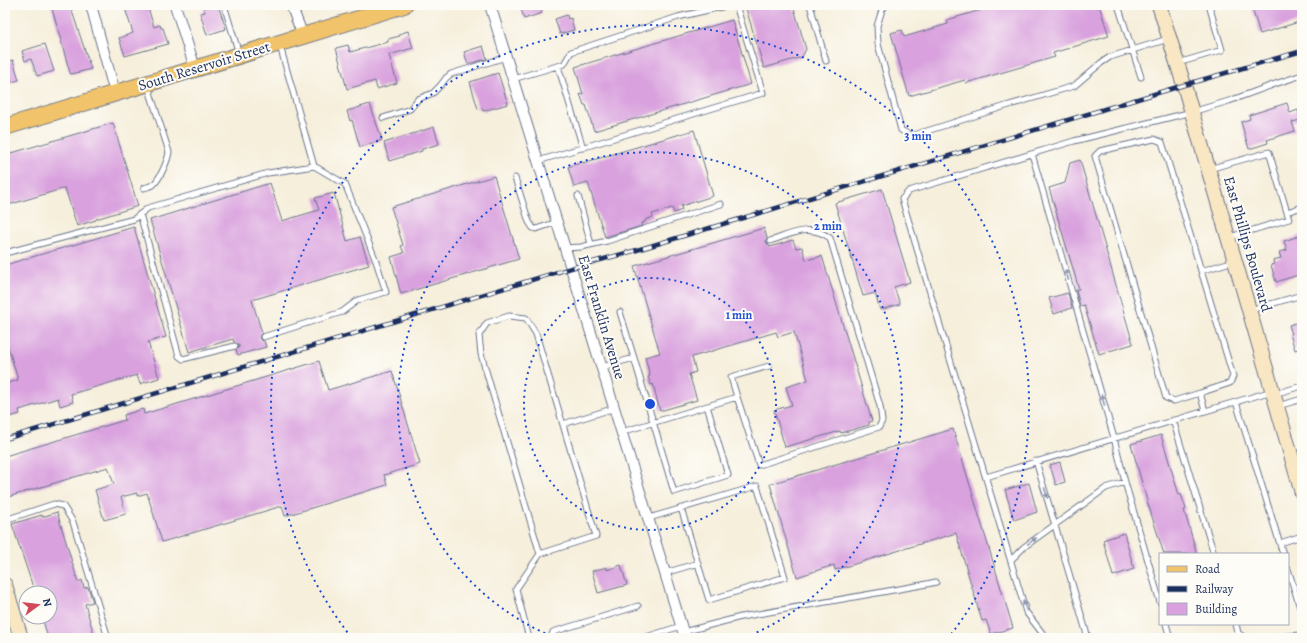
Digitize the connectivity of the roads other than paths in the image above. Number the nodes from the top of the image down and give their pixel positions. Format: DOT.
graph roads {
  1 [pos="92,5"];
  2 [pos="175,5"];
  3 [pos="224,5"];
  4 [pos="291,5"];
  5 [pos="404,5"];
  6 [pos="490,5"];
  7 [pos="730,5"];
  8 [pos="736,5"];
  9 [pos="810,5"];
  10 [pos="886,5"];
  11 [pos="1118,5"];
  12 [pos="1159,5"];
  13 [pos="1209,5"];
  14 [pos="303,36"];
  15 [pos="1170,38"];
  16 [pos="279,43"];
  17 [pos="1132,50"];
  18 [pos="240,55"];
  19 [pos="506,57"];
  20 [pos="826,61"];
  21 [pos="1177,63"];
  22 [pos="558,66"];
  23 [pos="195,68"];
  24 [pos="1302,75"];
  25 [pos="1141,77"];
  26 [pos="513,79"];
  27 [pos="147,83"];
  28 [pos="115,93"];
  29 [pos="1192,112"];
  30 [pos="383,118"];
  31 [pos="5,127"];
  32 [pos="583,148"];
  33 [pos="1032,154"];
  34 [pos="538,161"];
  35 [pos="314,166"];
  36 [pos="1208,169"];
  37 [pos="515,178"];
  38 [pos="144,188"];
  39 [pos="578,196"];
  40 [pos="721,204"];
  41 [pos="1302,207"];
  42 [pos="1287,212"];
  43 [pos="140,214"];
  44 [pos="557,222"];
  45 [pos="1228,238"];
  46 [pos="770,241"];
  47 [pos="591,244"];
  48 [pos="565,248"];
  49 [pos="5,253"];
  50 [pos="1235,261"];
  51 [pos="1201,271"];
  52 [pos="1302,295"];
  53 [pos="1249,310"];
  54 [pos="620,312"];
  55 [pos="263,338"];
  56 [pos="235,346"];
  57 [pos="634,358"];
  58 [pos="768,366"];
  59 [pos="602,367"];
  60 [pos="1302,386"];
  61 [pos="1200,393"];
  62 [pos="737,397"];
  63 [pos="1274,397"];
  64 [pos="1302,399"];
  65 [pos="1236,402"];
  66 [pos="707,406"];
  67 [pos="615,408"];
  68 [pos="1205,411"];
  69 [pos="1173,420"];
  70 [pos="654,421"];
  71 [pos="563,424"];
  72 [pos="622,432"];
  73 [pos="1114,438"];
  74 [pos="1036,462"];
  75 [pos="986,477"];
  76 [pos="1125,482"];
  77 [pos="1302,493"];
  78 [pos="681,508"];
  79 [pos="649,518"];
  80 [pos="5,520"];
  81 [pos="1055,524"];
  82 [pos="1302,536"];
  83 [pos="1280,543"];
  84 [pos="1214,553"];
  85 [pos="1283,553"];
  86 [pos="540,554"];
  87 [pos="1011,560"];
  88 [pos="698,563"];
  89 [pos="1289,572"];
  90 [pos="665,574"];
  91 [pos="936,582"];
  92 [pos="5,585"];
  93 [pos="1159,599"];
  94 [pos="638,606"];
  95 [pos="1302,614"];
  96 [pos="1166,625"];
  97 [pos="1236,625"];
  98 [pos="683,632"];
  99 [pos="1302,633"];
  100 [pos="20,638"];
  101 [pos="108,638"];
  102 [pos="529,638"];
  103 [pos="551,638"];
  104 [pos="643,638"];
  105 [pos="1046,638"];
  106 [pos="1088,638"];
  107 [pos="1170,638"];
  108 [pos="1245,638"];
  109 [pos="1264,638"];
  1 -- 28 [label="street"];
  2 -- 23 [label="street"];
  3 -- 18 [label="lane"];
  4 -- 14 [label="street"];
  5 -- 14 [label="main road, South Reservoir Street"];
  6 -- 19 [label="street, East Franklin Avenue"];
  7 -- 22 [label="lane"];
  8 -- 32 [label="lane"];
  9 -- 20 [label="lane"];
  10 -- 17 [label="lane"];
  11 -- 17 [label="lane"];
  12 -- 15 [label="street, East Phillips Boulevard"];
  13 -- 21 [label="lane"];
  14 -- 16 [label="main road, South Reservoir Street"];
  15 -- 17 [label="lane"];
  15 -- 21 [label="street, East Phillips Boulevard"];
  16 -- 18 [label="main road, South Reservoir Street"];
  16 -- 35 [label="lane"];
  17 -- 25 [label="lane"];
  18 -- 23 [label="main road, South Reservoir Street"];
  19 -- 26 [label="street, East Franklin Avenue"];
  19 -- 30 [label="lane"];
  21 -- 29 [label="street, East Phillips Boulevard"];
  22 -- 26 [label="lane"];
  22 -- 32 [label="lane"];
  23 -- 27 [label="main road, South Reservoir Street"];
  24 -- 29 [label="lane"];
  26 -- 34 [label="street, East Franklin Avenue"];
  27 -- 28 [label="main road, South Reservoir Street"];
  27 -- 38 [label="lane"];
  28 -- 31 [label="main road, South Reservoir Street"];
  29 -- 33 [label="lane"];
  29 -- 36 [label="street, East Phillips Boulevard"];
  32 -- 34 [label="lane"];
  73 -- 33 [label="lane, one-way"];
  33 -- 75 [label="lane"];
  34 -- 44 [label="street, East Franklin Avenue"];
  35 -- 43 [label="lane"];
  35 -- 55 [label="lane"];
  36 -- 42 [label="lane"];
  36 -- 45 [label="street, East Phillips Boulevard"];
  37 -- 44 [label="lane"];
  39 -- 47 [label="lane"];
  40 -- 47 [label="lane"];
  41 -- 42 [label="lane"];
  42 -- 45 [label="lane"];
  43 -- 49 [label="lane"];
  43 -- 56 [label="lane"];
  44 -- 48 [label="street, East Franklin Avenue"];
  45 -- 50 [label="street, East Phillips Boulevard"];
  46 -- 62 [label="lane"];
  47 -- 48 [label="lane"];
  48 -- 59 [label="street, East Franklin Avenue"];
  50 -- 51 [label="lane"];
  50 -- 53 [label="street, East Phillips Boulevard"];
  51 -- 61 [label="lane"];
  51 -- 61 [label="lane"];
  52 -- 53 [label="lane"];
  53 -- 63 [label="street, East Phillips Boulevard"];
  54 -- 57 [label="lane"];
  57 -- 59 [label="lane"];
  57 -- 70 [label="lane"];
  58 -- 62 [label="lane"];
  59 -- 67 [label="street, East Franklin Avenue"];
  60 -- 63 [label="lane"];
  61 -- 68 [label="lane"];
  62 -- 66 [label="lane"];
  63 -- 64 [label="lane"];
  63 -- 65 [label="lane"];
  63 -- 77 [label="street, East Phillips Boulevard"];
  65 -- 68 [label="lane"];
  65 -- 83 [label="lane"];
  66 -- 70 [label="lane"];
  66 -- 70 [label="lane"];
  67 -- 71 [label="lane"];
  67 -- 72 [label="street, East Franklin Avenue"];
  68 -- 69 [label="lane"];
  69 -- 73 [label="lane"];
  69 -- 84 [label="lane"];
  70 -- 72 [label="lane"];
  71 -- 86 [label="lane"];
  71 -- 86 [label="lane"];
  72 -- 79 [label="street, East Franklin Avenue"];
  73 -- 74 [label="lane"];
  73 -- 76 [label="lane"];
  74 -- 75 [label="lane"];
  74 -- 81 [label="lane, one-way"];
  75 -- 87 [label="lane"];
  76 -- 81 [label="lane"];
  76 -- 93 [label="lane"];
  78 -- 79 [label="lane"];
  78 -- 88 [label="lane"];
  78 -- 88 [label="lane"];
  79 -- 90 [label="street, East Franklin Avenue"];
  80 -- 101 [label="lane"];
  87 -- 81 [label="lane, one-way"];
  81 -- 106 [label="lane"];
  82 -- 83 [label="lane"];
  83 -- 85 [label="lane"];
  86 -- 102 [label="lane"];
  105 -- 87 [label="lane, one-way"];
  88 -- 90 [label="lane"];
  89 -- 95 [label="lane"];
  90 -- 98 [label="street, East Franklin Avenue"];
  91 -- 98 [label="lane"];
  92 -- 100 [label="street"];
  94 -- 103 [label="lane"];
  96 -- 107 [label="lane"];
  97 -- 108 [label="lane"];
  98 -- 104 [label="lane"];
  99 -- 109 [label="lane"];
}
